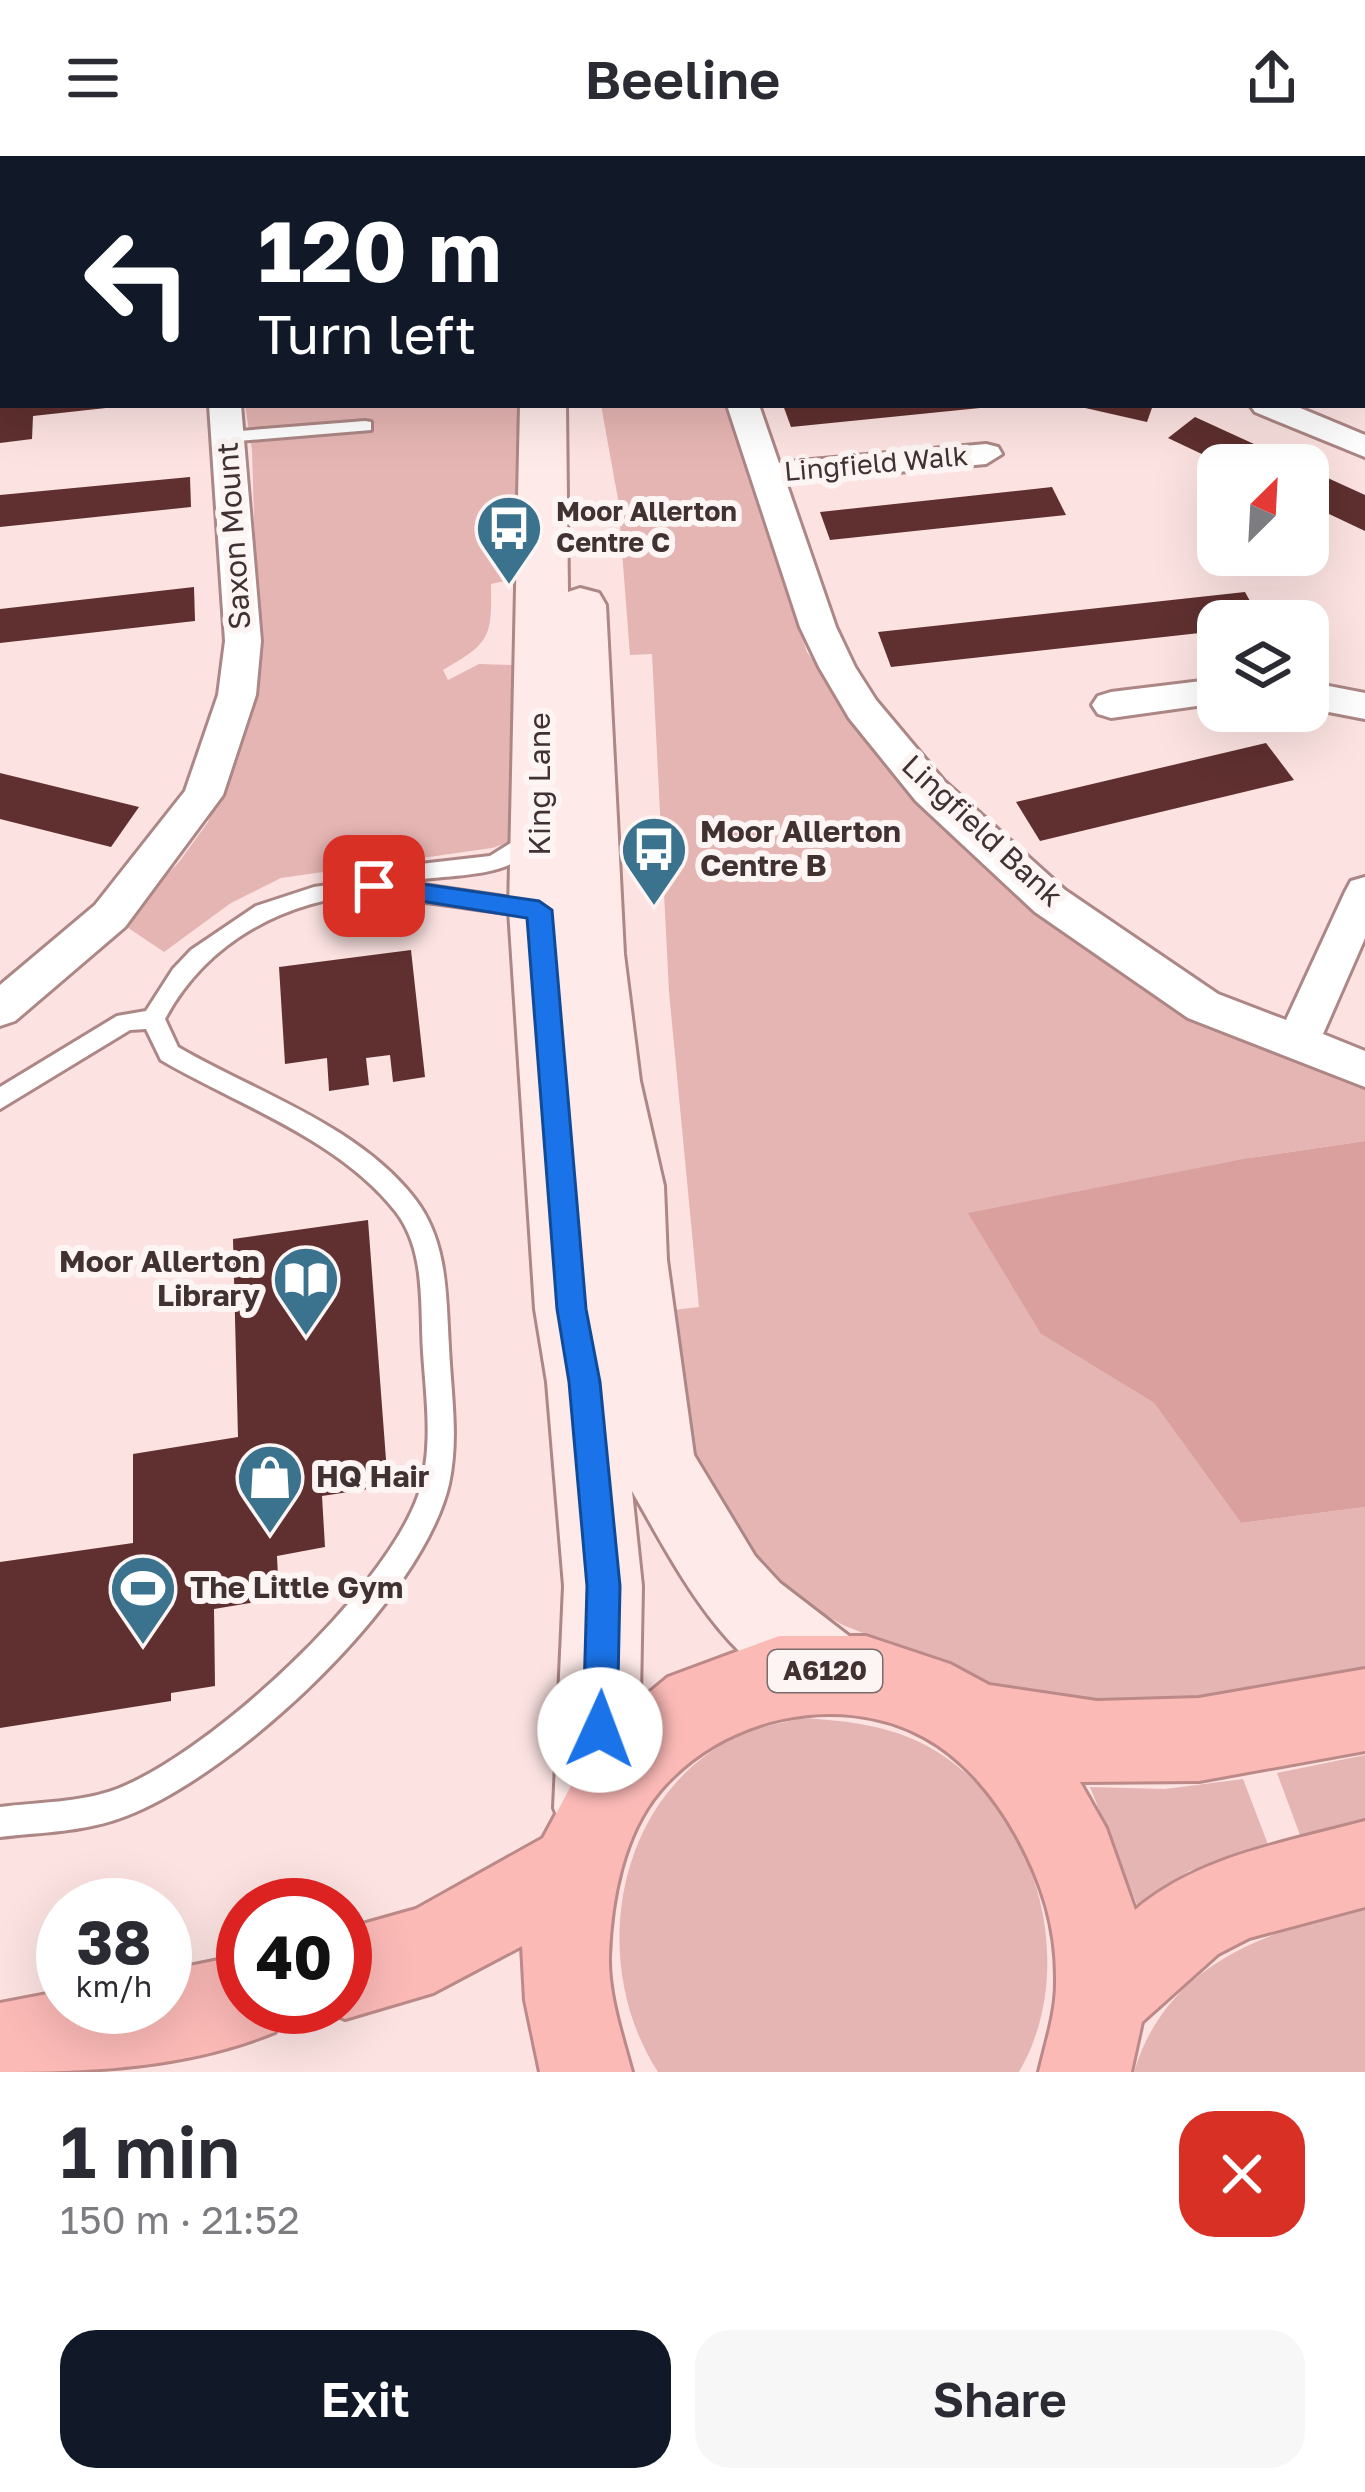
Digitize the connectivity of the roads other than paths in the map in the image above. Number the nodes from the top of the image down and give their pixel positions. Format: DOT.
graph roads {
  1 [pos="547,408"];
  2 [pos="548,408"];
  3 [pos="744,408"];
  4 [pos="1273,408"];
  5 [pos="225,421"];
  6 [pos="365,426"];
  7 [pos="1365,447"];
  8 [pos="986,454"];
  9 [pos="766,474"];
  10 [pos="582,655"];
  11 [pos="1197,694"];
  12 [pos="1329,699"];
  13 [pos="1111,705"];
  14 [pos="1365,706"];
  15 [pos="552,799"];
  16 [pos="374,886"];
  17 [pos="1365,892"];
  18 [pos="551,901"];
  19 [pos="0,1010"];
  20 [pos="153,1019"];
  21 [pos="1297,1042"];
  22 [pos="1365,1069"];
  23 [pos="0,1099"];
  24 [pos="642,1122"];
  25 [pos="632,1260"];
  26 [pos="829,1671"];
  27 [pos="1365,1710"];
  28 [pos="977,1724"];
  29 [pos="0,1822"];
  30 [pos="585,1838"];
  31 [pos="1365,1864"];
  32 [pos="372,1966"];
  33 [pos="216,2005"];
  34 [pos="1093,2036"];
  35 [pos="0,2049"];
  36 [pos="586,2072"];
  1 -- 15 [label="street, King Lane"];
  2 -- 10 [label="street, King Lane"];
  3 -- 9 [label="street, Lingfield Bank"];
  4 -- 7 [label="street"];
  5 -- 6 [label="lane"];
  5 -- 19 [label="street, Saxon Mount"];
  8 -- 9 [label="street, Lingfield Walk"];
  9 -- 21 [label="street, Lingfield Bank"];
  10 -- 15 [label="lane"];
  10 -- 25 [label="street, King Lane"];
  11 -- 13 [label="street"];
  12 -- 14 [label="street"];
  15 -- 16 [label="lane"];
  15 -- 18 [label="street, King Lane"];
  16 -- 18 [label="lane"];
  16 -- 20 [label="lane"];
  17 -- 21 [label="street"];
  18 -- 30 [label="street, King Lane"];
  20 -- 23 [label="lane"];
  20 -- 29 [label="lane"];
  21 -- 22 [label="street, Lingfield Bank"];
  24 -- 25 [label="lane"];
  25 -- 26 [label="street, King Lane"];
  26 -- 28 [label="highway, A6120"];
  26 -- 30 [label="highway, A6120"];
  27 -- 28 [label="highway, A6120"];
  28 -- 34 [label="highway, A6120"];
  30 -- 32 [label="highway, A6120"];
  30 -- 36 [label="highway"];
  31 -- 34 [label="highway, A6120"];
  33 -- 35 [label="highway"];
}
